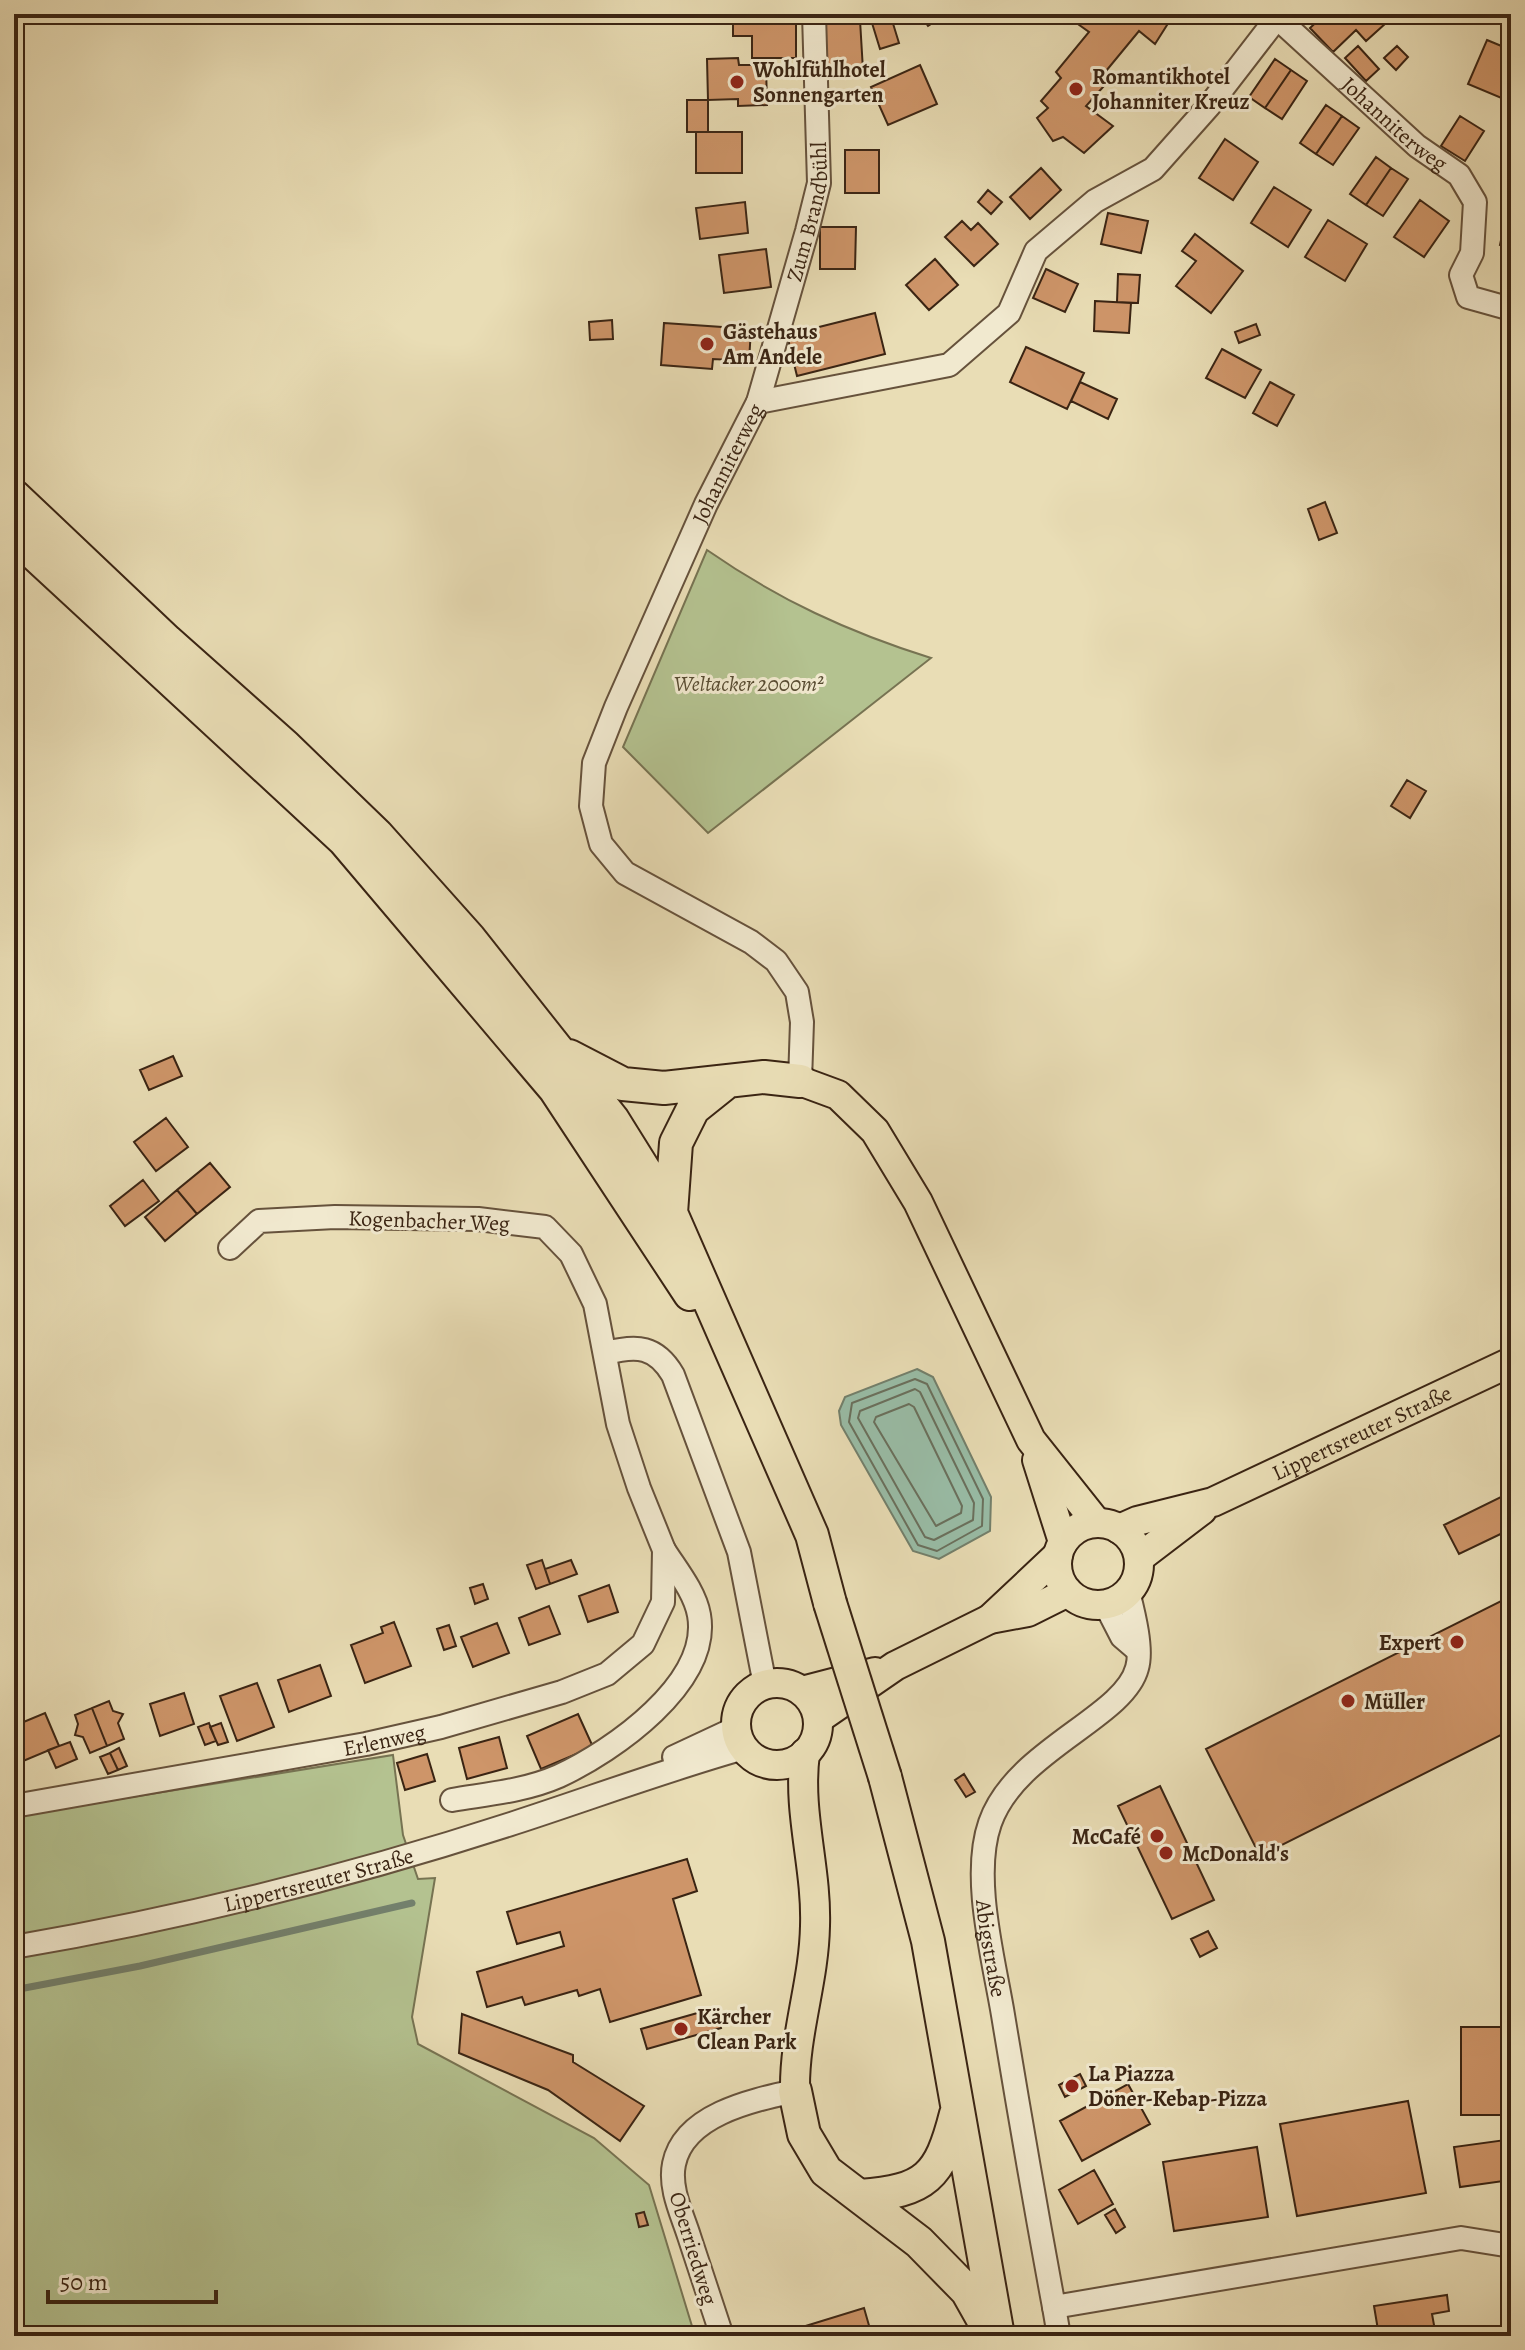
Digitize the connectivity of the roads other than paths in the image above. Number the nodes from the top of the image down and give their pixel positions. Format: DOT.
graph roads {
  1 [pos="814,14"];
  2 [pos="1276,15"];
  3 [pos="1511,309"];
  4 [pos="758,402"];
  5 [pos="14,496"];
  6 [pos="14,535"];
  7 [pos="563,1052"];
  8 [pos="728,1081"];
  9 [pos="800,1081"];
  10 [pos="671,1213"];
  11 [pos="230,1248"];
  12 [pos="606,1353"];
  13 [pos="731,1353"];
  14 [pos="1511,1362"];
  15 [pos="1031,1440"];
  16 [pos="1213,1502"];
  17 [pos="1108,1526"];
  18 [pos="1060,1549"];
  19 [pos="664,1550"];
  20 [pos="1139,1558"];
  21 [pos="1068,1592"];
  22 [pos="1117,1597"];
  23 [pos="990,1619"];
  24 [pos="895,1666"];
  25 [pos="765,1685"];
  26 [pos="802,1691"];
  27 [pos="818,1719"];
  28 [pos="740,1738"];
  29 [pos="805,1753"];
  30 [pos="771,1764"];
  31 [pos="452,1800"];
  32 [pos="14,1806"];
  33 [pos="803,1824"];
  34 [pos="14,1947"];
  35 [pos="795,2091"];
  36 [pos="958,2107"];
  37 [pos="860,2196"];
  38 [pos="1511,2246"];
  39 [pos="1054,2307"];
  40 [pos="722,2336"];
  41 [pos="995,2336"];
  42 [pos="1059,2336"];
  1 -- 4 [label="street, Zum Brandbühl"];
  2 -- 3 [label="street, Johanniterweg"];
  2 -- 4 [label="street, Johanniterweg"];
  4 -- 9 [label="street, Johanniterweg"];
  5 -- 7 [label="highway"];
  6 -- 13 [label="highway"];
  7 -- 8 [label="highway"];
  7 -- 10 [label="highway"];
  8 -- 9 [label="highway"];
  8 -- 10 [label="highway"];
  9 -- 15 [label="main road"];
  10 -- 13 [label="highway"];
  11 -- 12 [label="street, Kogenbacher Weg"];
  12 -- 19 [label="street, Erlenweg"];
  12 -- 25 [label="street"];
  13 -- 36 [label="highway, bridge"];
  14 -- 16 [label="main road, Lippertsreuter Straße"];
  15 -- 17 [label="main road"];
  15 -- 18 [label="main road"];
  16 -- 17 [label="main road, Lippertsreuter Straße"];
  16 -- 20 [label="main road, Lippertsreuter Straße"];
  17 -- 18 [label="main road"];
  17 -- 20 [label="main road"];
  18 -- 21 [label="main road"];
  18 -- 23 [label="main road"];
  19 -- 31 [label="street, Erlenweg"];
  19 -- 32 [label="street, Erlenweg"];
  20 -- 22 [label="main road"];
  21 -- 22 [label="main road"];
  21 -- 23 [label="main road"];
  22 -- 39 [label="street, Abigstraße"];
  23 -- 24 [label="main road"];
  24 -- 26 [label="main road"];
  24 -- 27 [label="main road"];
  25 -- 26 [label="main road"];
  25 -- 28 [label="main road"];
  26 -- 27 [label="main road"];
  27 -- 29 [label="main road"];
  28 -- 30 [label="main road"];
  28 -- 34 [label="street, Lippertsreuter Straße"];
  29 -- 30 [label="main road"];
  29 -- 33 [label="main road"];
  30 -- 33 [label="main road"];
  33 -- 35 [label="main road"];
  35 -- 37 [label="highway"];
  35 -- 40 [label="street, Oberriedweg"];
  36 -- 37 [label="highway"];
  36 -- 41 [label="highway"];
  37 -- 41 [label="highway"];
  38 -- 39 [label="street"];
  39 -- 42 [label="street, Abigstraße"];
}
